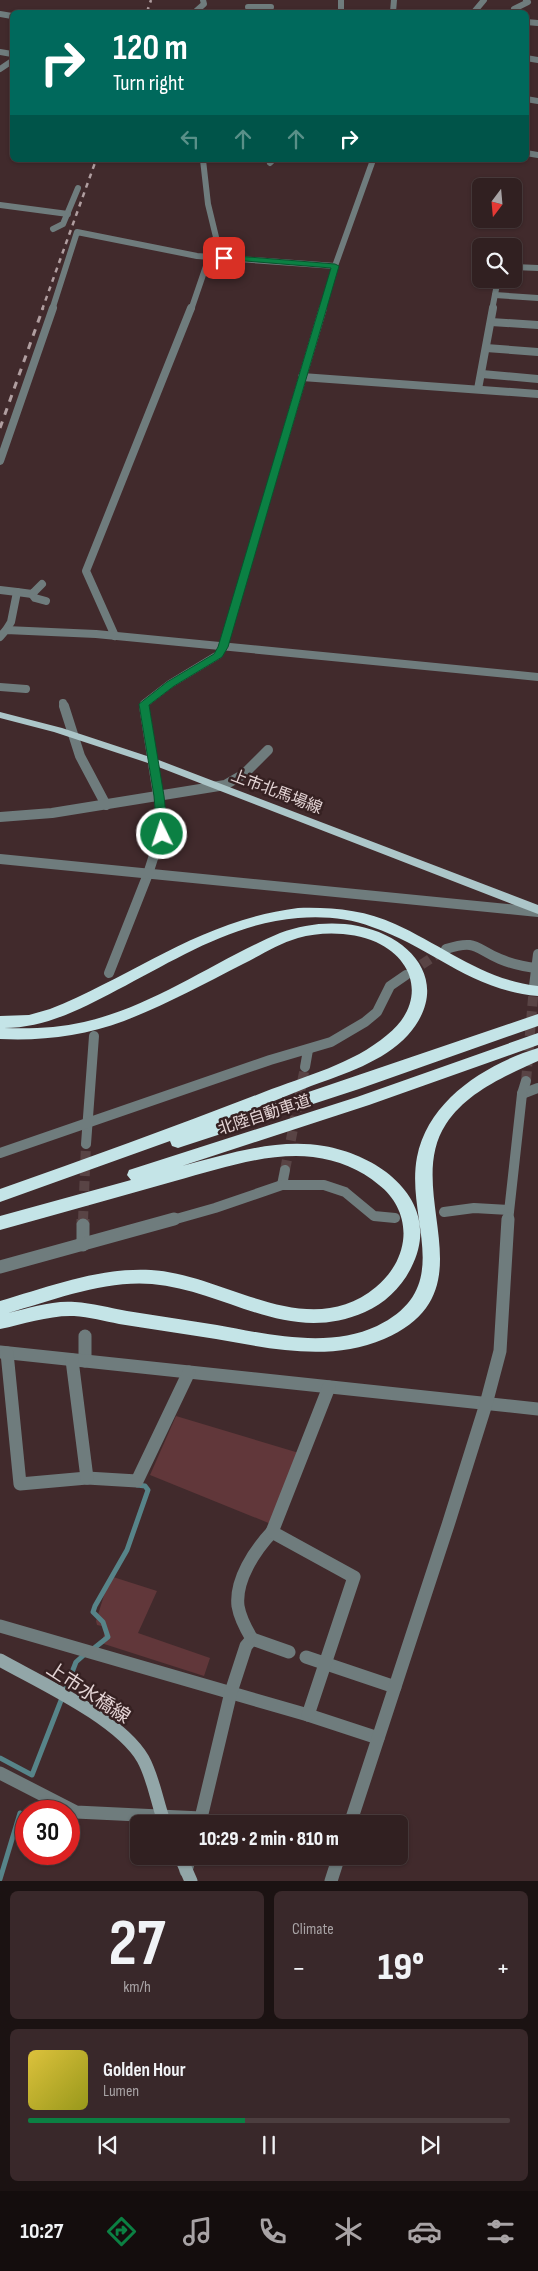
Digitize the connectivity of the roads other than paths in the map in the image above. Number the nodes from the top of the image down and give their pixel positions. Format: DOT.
graph roads {
  1 [pos="203,0"];
  2 [pos="275,0"];
  3 [pos="484,0"];
  4 [pos="526,0"];
  5 [pos="248,7"];
  6 [pos="272,9"];
  7 [pos="514,9"];
  8 [pos="197,10"];
  9 [pos="474,10"];
  10 [pos="203,162"];
  11 [pos="371,162"];
  12 [pos="78,188"];
  13 [pos="0,205"];
  14 [pos="68,214"];
  15 [pos="54,228"];
  16 [pos="210,257"];
  17 [pos="335,266"];
  18 [pos="522,267"];
  19 [pos="538,268"];
  20 [pos="497,288"];
  21 [pos="496,295"];
  22 [pos="538,298"];
  23 [pos="491,322"];
  24 [pos="538,325"];
  25 [pos="486,348"];
  26 [pos="538,352"];
  27 [pos="482,374"];
  28 [pos="302,377"];
  29 [pos="538,379"];
  30 [pos="478,389"];
  31 [pos="538,394"];
  32 [pos="0,461"];
  33 [pos="42,584"];
  34 [pos="0,590"];
  35 [pos="17,592"];
  36 [pos="32,594"];
  37 [pos="46,601"];
  38 [pos="3,633"];
  39 [pos="115,636"];
  40 [pos="223,647"];
  41 [pos="538,677"];
  42 [pos="0,686"];
  43 [pos="26,689"];
  44 [pos="63,703"];
  45 [pos="0,715"];
  46 [pos="73,734"];
  47 [pos="268,750"];
  48 [pos="152,761"];
  49 [pos="216,786"];
  50 [pos="159,796"];
  51 [pos="106,805"];
  52 [pos="0,817"];
  53 [pos="0,859"];
  54 [pos="148,874"];
  55 [pos="538,911"];
  56 [pos="446,949"];
  57 [pos="538,954"];
  58 [pos="537,968"];
  59 [pos="109,973"];
  60 [pos="406,975"];
  61 [pos="536,988"];
  62 [pos="538,1020"];
  63 [pos="0,1022"];
  64 [pos="0,1033"];
  65 [pos="94,1036"];
  66 [pos="538,1039"];
  67 [pos="308,1050"];
  68 [pos="538,1054"];
  69 [pos="305,1067"];
  70 [pos="526,1081"];
  71 [pos="538,1088"];
  72 [pos="522,1094"];
  73 [pos="86,1125"];
  74 [pos="86,1144"];
  75 [pos="0,1153"];
  76 [pos="285,1170"];
  77 [pos="282,1185"];
  78 [pos="0,1196"];
  79 [pos="509,1210"];
  80 [pos="444,1212"];
  81 [pos="0,1216"];
  82 [pos="395,1218"];
  83 [pos="0,1223"];
  84 [pos="83,1224"];
  85 [pos="83,1245"];
  86 [pos="0,1267"];
  87 [pos="0,1308"];
  88 [pos="0,1322"];
  89 [pos="85,1336"];
  90 [pos="4,1353"];
  91 [pos="78,1361"];
  92 [pos="189,1372"];
  93 [pos="329,1387"];
  94 [pos="486,1404"];
  95 [pos="538,1408"];
  96 [pos="87,1478"];
  97 [pos="272,1532"];
  98 [pos="0,1626"];
  99 [pos="252,1639"];
  100 [pos="289,1652"];
  101 [pos="306,1657"];
  102 [pos="0,1660"];
  103 [pos="325,1665"];
  104 [pos="395,1686"];
  105 [pos="231,1692"];
  106 [pos="308,1715"];
  107 [pos="378,1738"];
  108 [pos="0,1773"];
  109 [pos="161,1815"];
  110 [pos="201,1815"];
  111 [pos="353,1815"];
  112 [pos="130,1817"];
  113 [pos="337,1865"];
  114 [pos="332,1881"];
  1 -- 8 [label="street"];
  2 -- 6 [label="street"];
  3 -- 9 [label="street"];
  4 -- 7 [label="street"];
  5 -- 6 [label="street"];
  10 -- 16 [label="street"];
  11 -- 17 [label="street"];
  12 -- 14 [label="street"];
  13 -- 14 [label="street"];
  14 -- 15 [label="street"];
  16 -- 17 [label="street"];
  16 -- 32 [label="street"];
  16 -- 39 [label="street"];
  17 -- 28 [label="street"];
  18 -- 19 [label="street"];
  20 -- 21 [label="street"];
  21 -- 22 [label="street"];
  21 -- 23 [label="street"];
  23 -- 24 [label="street"];
  23 -- 25 [label="street"];
  25 -- 26 [label="street"];
  25 -- 27 [label="street"];
  27 -- 29 [label="street"];
  27 -- 30 [label="street"];
  28 -- 30 [label="street"];
  28 -- 40 [label="street"];
  30 -- 31 [label="street"];
  33 -- 36 [label="street"];
  34 -- 35 [label="street"];
  35 -- 36 [label="street"];
  35 -- 38 [label="street"];
  36 -- 37 [label="street"];
  38 -- 39 [label="street"];
  39 -- 40 [label="street"];
  40 -- 41 [label="street"];
  40 -- 48 [label="street"];
  42 -- 43 [label="street"];
  44 -- 46 [label="street"];
  45 -- 46 [label="main road, 上市北馬場線"];
  46 -- 48 [label="main road, 上市北馬場線"];
  46 -- 51 [label="street"];
  47 -- 49 [label="street"];
  48 -- 49 [label="main road, 上市北馬場線"];
  48 -- 50 [label="street"];
  49 -- 50 [label="street"];
  49 -- 55 [label="main road, 上市北馬場線"];
  50 -- 51 [label="street"];
  50 -- 54 [label="street"];
  51 -- 52 [label="street"];
  53 -- 54 [label="street"];
  54 -- 55 [label="street"];
  54 -- 59 [label="street"];
  56 -- 58 [label="street"];
  57 -- 58 [label="street"];
  58 -- 61 [label="street"];
  60 -- 67 [label="street"];
  61 -- 63 [label="highway"];
  62 -- 78 [label="highway, 北陸自動車道"];
  64 -- 78 [label="highway"];
  65 -- 73 [label="street"];
  66 -- 81 [label="highway, 北陸自動車道"];
  67 -- 69 [label="street"];
  67 -- 73 [label="street"];
  68 -- 88 [label="highway"];
  70 -- 72 [label="street"];
  71 -- 72 [label="street"];
  72 -- 79 [label="street"];
  73 -- 74 [label="street"];
  73 -- 75 [label="street"];
  76 -- 77 [label="street"];
  77 -- 82 [label="street"];
  77 -- 85 [label="street"];
  79 -- 80 [label="street"];
  79 -- 94 [label="street"];
  83 -- 87 [label="highway"];
  84 -- 85 [label="street"];
  85 -- 86 [label="street"];
  89 -- 91 [label="street"];
  90 -- 91 [label="street"];
  90 -- 96 [label="street"];
  91 -- 92 [label="street"];
  91 -- 96 [label="street"];
  92 -- 93 [label="street"];
  92 -- 96 [label="street"];
  93 -- 94 [label="street"];
  93 -- 97 [label="street"];
  94 -- 95 [label="street"];
  94 -- 104 [label="street"];
  97 -- 99 [label="street"];
  97 -- 103 [label="street"];
  98 -- 105 [label="street"];
  99 -- 100 [label="street"];
  99 -- 105 [label="street"];
  101 -- 103 [label="street"];
  102 -- 109 [label="main road, 上市水橋線"];
  103 -- 104 [label="street"];
  103 -- 106 [label="street"];
  104 -- 107 [label="street"];
  105 -- 106 [label="street"];
  105 -- 110 [label="street"];
  106 -- 107 [label="street"];
  107 -- 111 [label="street"];
  108 -- 112 [label="street"];
  113 -- 114 [label="street"];
}
